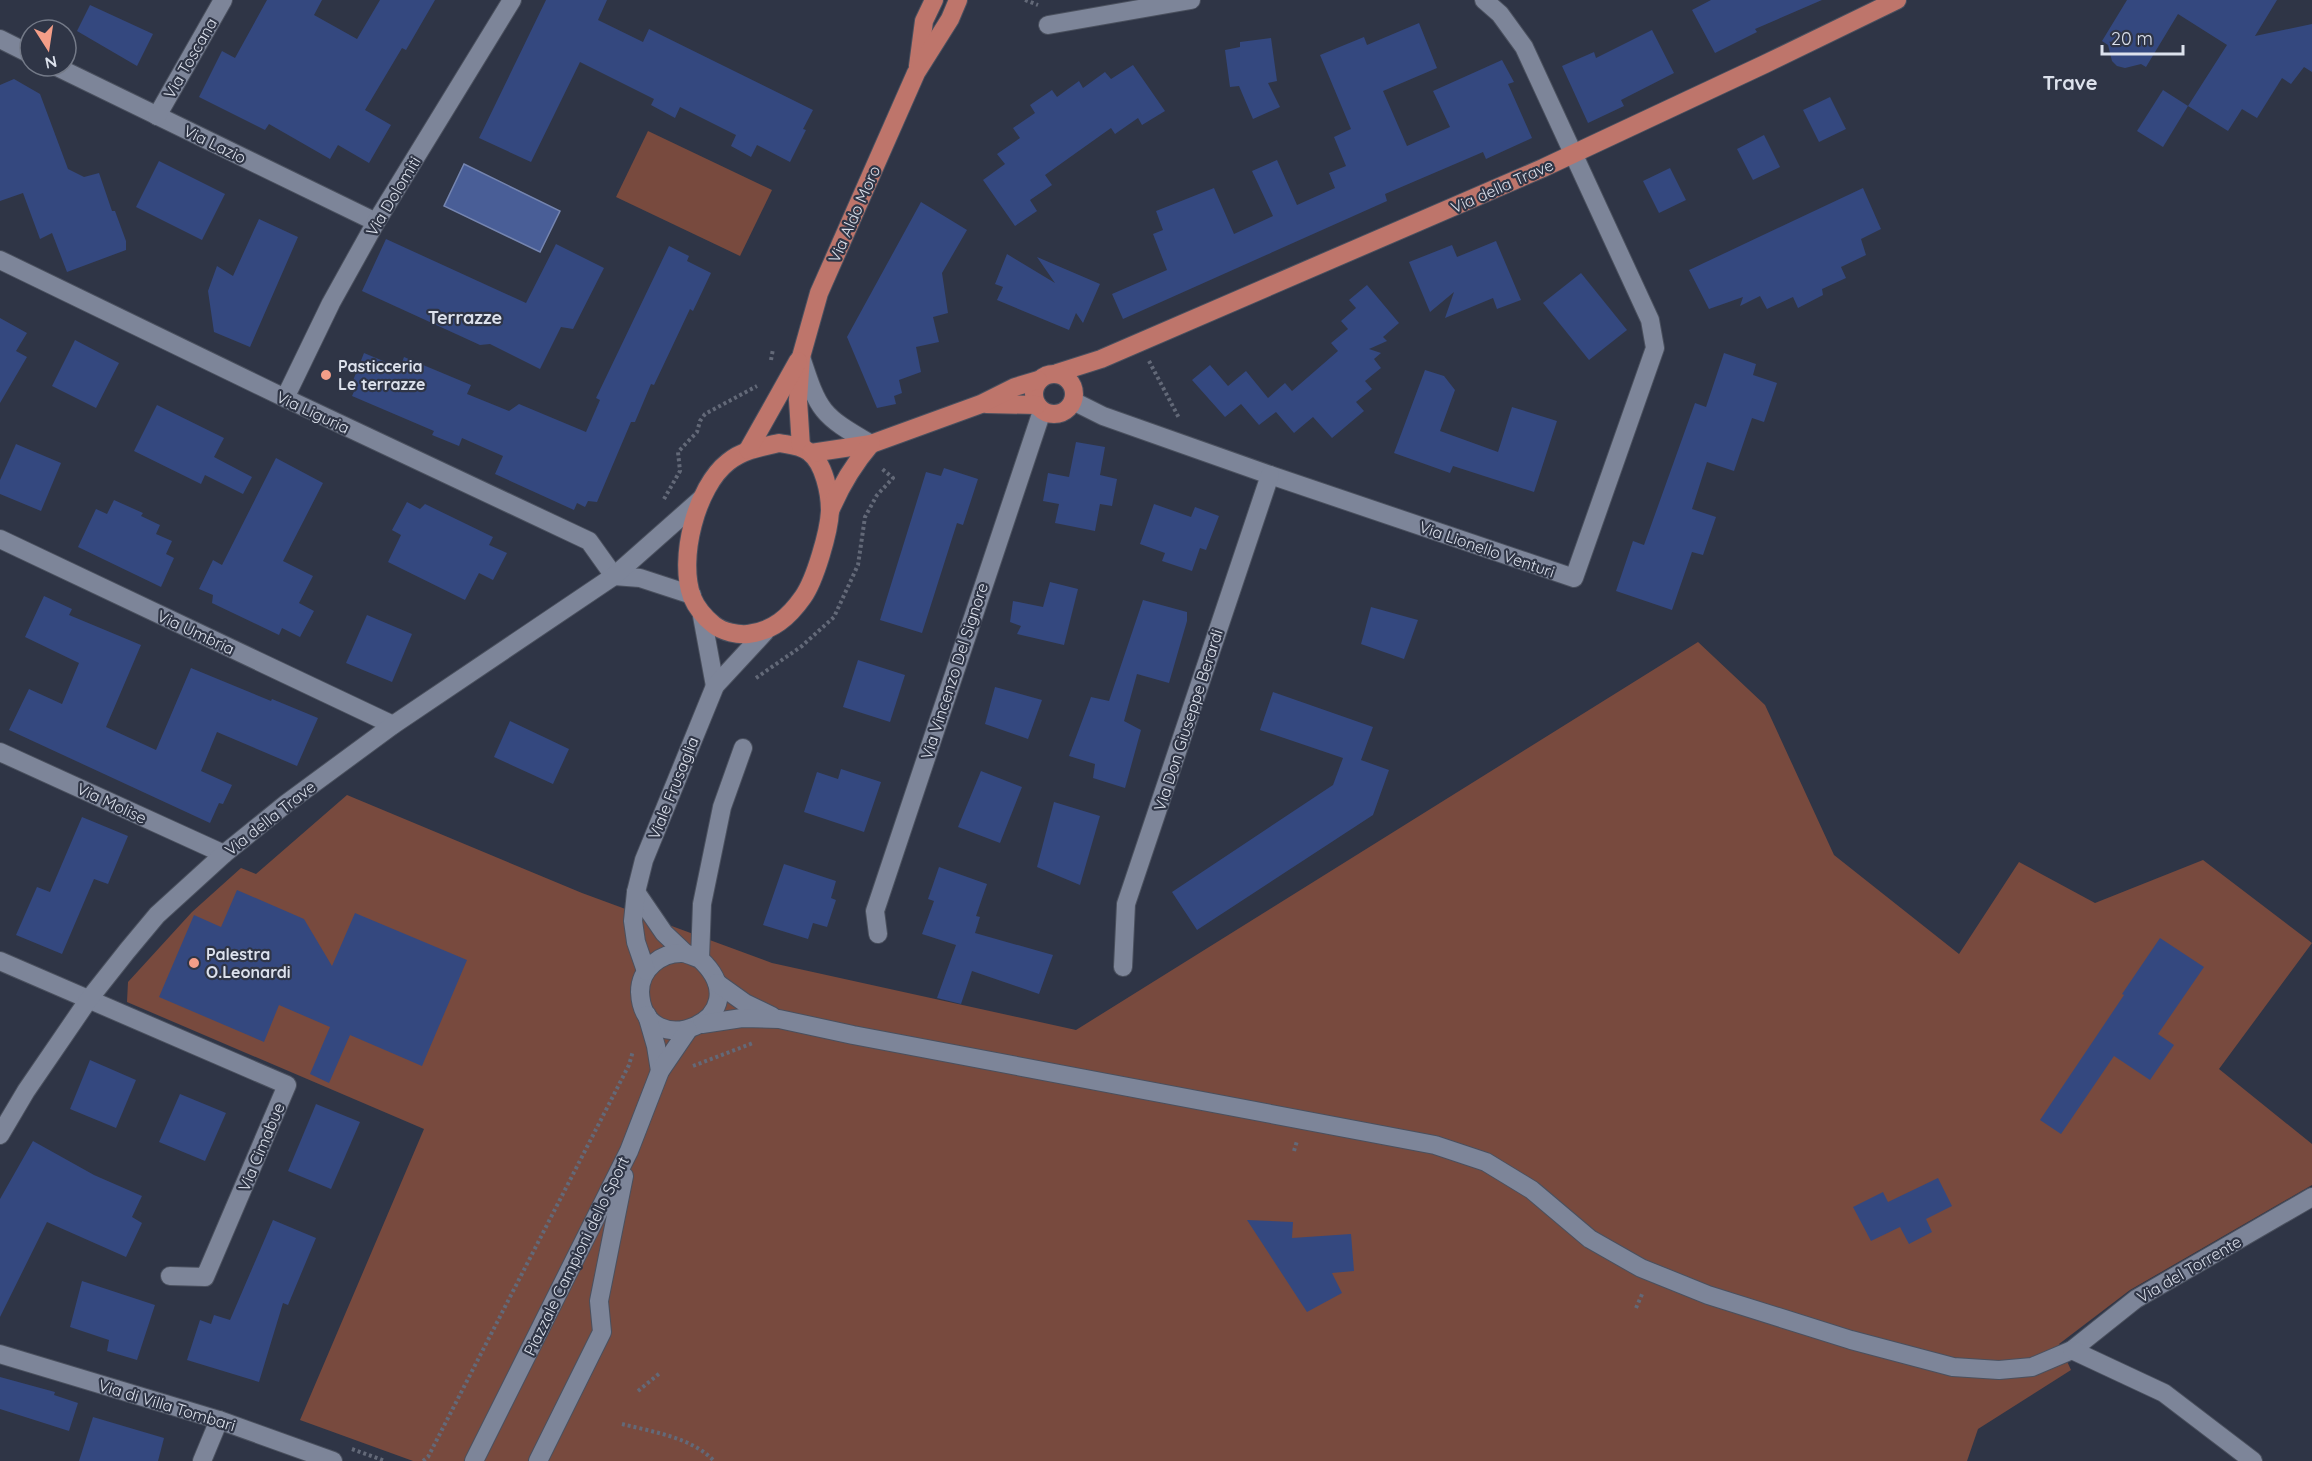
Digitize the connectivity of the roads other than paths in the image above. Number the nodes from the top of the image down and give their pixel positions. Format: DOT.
graph roads {
  1 [pos="223,0"];
  2 [pos="512,0"];
  3 [pos="934,0"];
  4 [pos="958,0"];
  5 [pos="1191,0"];
  6 [pos="1484,0"];
  7 [pos="1897,0"];
  8 [pos="1048,25"];
  9 [pos="0,39"];
  10 [pos="18,48"];
  11 [pos="916,73"];
  12 [pos="78,77"];
  13 [pos="157,116"];
  14 [pos="1574,154"];
  15 [pos="376,222"];
  16 [pos="0,260"];
  17 [pos="801,357"];
  18 [pos="1101,359"];
  19 [pos="1057,373"];
  20 [pos="1038,380"];
  21 [pos="1074,397"];
  22 [pos="285,398"];
  23 [pos="981,404"];
  24 [pos="1040,408"];
  25 [pos="871,444"];
  26 [pos="748,450"];
  27 [pos="806,450"];
  28 [pos="1270,475"];
  29 [pos="702,500"];
  30 [pos="830,511"];
  31 [pos="0,539"];
  32 [pos="614,576"];
  33 [pos="692,595"];
  34 [pos="702,616"];
  35 [pos="765,632"];
  36 [pos="715,686"];
  37 [pos="393,725"];
  38 [pos="743,748"];
  39 [pos="0,752"];
  40 [pos="224,854"];
  41 [pos="636,892"];
  42 [pos="878,934"];
  43 [pos="693,956"];
  44 [pos="0,961"];
  45 [pos="1124,967"];
  46 [pos="646,971"];
  47 [pos="717,983"];
  48 [pos="88,999"];
  49 [pos="647,1015"];
  50 [pos="779,1019"];
  51 [pos="695,1027"];
  52 [pos="660,1071"];
  53 [pos="0,1136"];
  54 [pos="629,1151"];
  55 [pos="2312,1197"];
  56 [pos="170,1276"];
  57 [pos="2072,1350"];
  58 [pos="0,1354"];
  59 [pos="219,1420"];
  60 [pos="202,1461"];
  61 [pos="333,1461"];
  62 [pos="474,1461"];
  63 [pos="538,1461"];
  64 [pos="2253,1461"];
  1 -- 13 [label="street, Via Toscana"];
  2 -- 15 [label="street, Via Dolomiti"];
  3 -- 11 [label="main road, Via Aldo Moro"];
  4 -- 11 [label="main road, Via Aldo Moro"];
  5 -- 8 [label="street"];
  6 -- 14 [label="street"];
  7 -- 14 [label="main road, Via della Trave"];
  9 -- 10 [label="street"];
  11 -- 17 [label="main road, Via Aldo Moro"];
  12 -- 13 [label="street, Via Lazio"];
  13 -- 15 [label="street, Via Lazio"];
  14 -- 18 [label="main road, Via della Trave"];
  14 -- 28 [label="street, Via Lionello Venturi"];
  15 -- 22 [label="street, Via Dolomiti"];
  16 -- 22 [label="street, Via Liguria"];
  17 -- 25 [label="street"];
  17 -- 26 [label="main road, Via Aldo Moro"];
  17 -- 27 [label="main road, Via Aldo Moro"];
  18 -- 19 [label="main road, Via della Trave"];
  18 -- 21 [label="main road, Via della Trave"];
  19 -- 20 [label="main road, Via della Trave"];
  19 -- 21 [label="main road"];
  20 -- 23 [label="main road, Via della Trave"];
  20 -- 24 [label="main road"];
  21 -- 24 [label="main road, Via della Trave"];
  21 -- 28 [label="street, Via Lionello Venturi"];
  22 -- 32 [label="street, Via Liguria"];
  23 -- 24 [label="main road, Via della Trave"];
  23 -- 25 [label="main road, Via della Trave"];
  24 -- 42 [label="street, Via Vincenzo Del Signore"];
  25 -- 27 [label="main road, Via della Trave"];
  25 -- 30 [label="main road, Via della Trave"];
  26 -- 27 [label="main road, Via della Trave"];
  26 -- 29 [label="main road, Via della Trave"];
  27 -- 30 [label="main road, Via della Trave"];
  28 -- 45 [label="street, Via Don Giuseppe Berardi"];
  29 -- 32 [label="street, Via della Trave"];
  29 -- 33 [label="main road, Via della Trave"];
  30 -- 35 [label="main road, Via della Trave"];
  31 -- 37 [label="street, Via Umbria"];
  32 -- 33 [label="street"];
  32 -- 37 [label="street, Via della Trave"];
  33 -- 34 [label="main road, Via della Trave"];
  34 -- 35 [label="main road"];
  34 -- 36 [label="street"];
  35 -- 36 [label="street, Viale Frusaglia"];
  36 -- 41 [label="street, Viale Frusaglia"];
  37 -- 40 [label="street, Via della Trave"];
  38 -- 43 [label="street"];
  39 -- 40 [label="street, Via Molise"];
  40 -- 48 [label="street, Via della Trave"];
  41 -- 43 [label="street"];
  41 -- 46 [label="street, Viale Frusaglia"];
  43 -- 46 [label="street"];
  43 -- 47 [label="street"];
  44 -- 48 [label="street"];
  46 -- 49 [label="street, Viale Frusaglia"];
  47 -- 50 [label="street"];
  47 -- 51 [label="street"];
  48 -- 53 [label="street, Via della Trave"];
  48 -- 56 [label="street, Via Cimabue"];
  49 -- 51 [label="street"];
  49 -- 52 [label="street, Viale Frusaglia"];
  50 -- 51 [label="street"];
  50 -- 57 [label="street, Via del Torrente"];
  51 -- 52 [label="street"];
  52 -- 54 [label="street"];
  54 -- 62 [label="street, Piazzale Campioni dello Sport"];
  54 -- 63 [label="street, Piazzale Campioni dello Sport"];
  55 -- 57 [label="street, Via del Torrente"];
  57 -- 64 [label="street"];
  58 -- 59 [label="street, Via di Villa Tombari"];
  59 -- 60 [label="street"];
  59 -- 61 [label="street, Via di Villa Tombari"];
}
